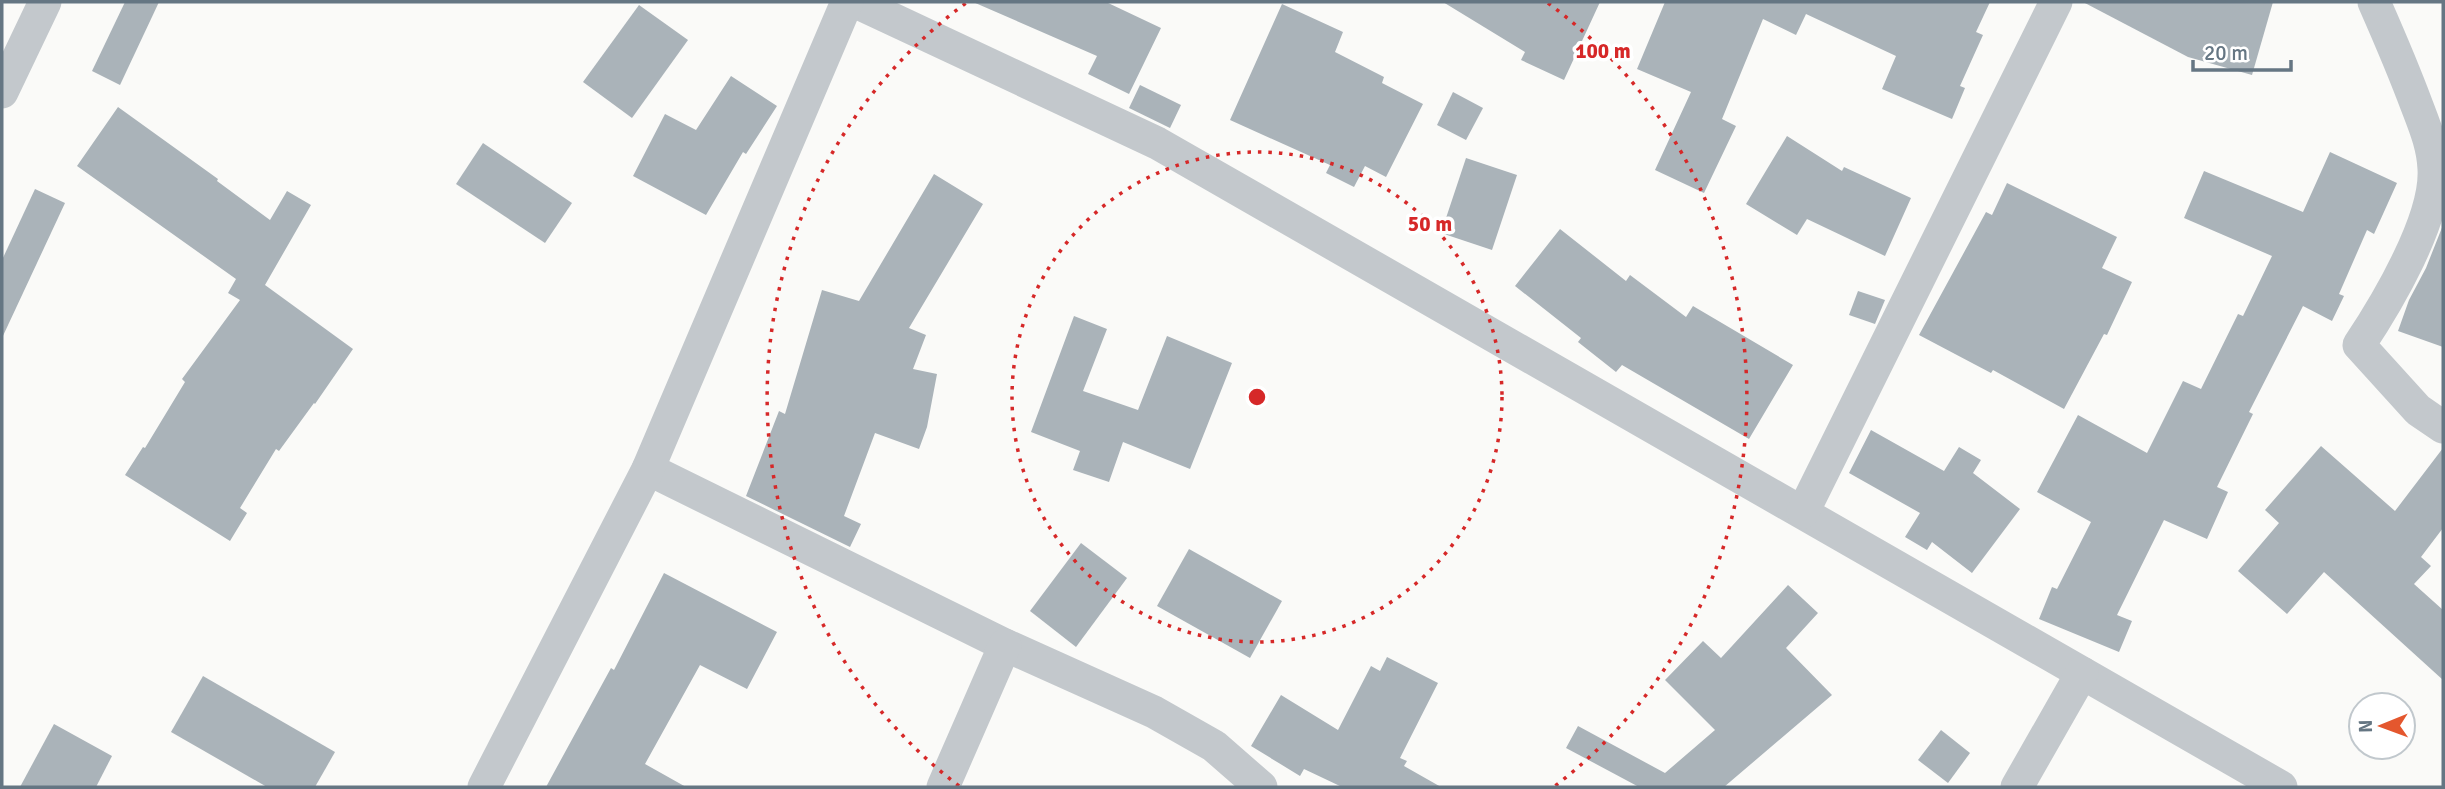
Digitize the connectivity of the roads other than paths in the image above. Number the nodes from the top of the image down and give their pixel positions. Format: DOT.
graph roads {
  1 [pos="45,2"];
  2 [pos="847,2"];
  3 [pos="856,2"];
  4 [pos="2056,2"];
  5 [pos="2374,2"];
  6 [pos="2,92"];
  7 [pos="2443,427"];
  8 [pos="648,469"];
  9 [pos="1803,512"];
  10 [pos="1005,645"];
  11 [pos="2082,673"];
  12 [pos="484,787"];
  13 [pos="943,787"];
  14 [pos="1261,787"];
  15 [pos="2017,787"];
  16 [pos="2281,787"];
  1 -- 6 [label="street"];
  2 -- 8 [label="street"];
  3 -- 9 [label="street"];
  4 -- 9 [label="street"];
  5 -- 7 [label="street"];
  8 -- 10 [label="street"];
  8 -- 12 [label="street"];
  9 -- 11 [label="street"];
  10 -- 13 [label="street"];
  10 -- 14 [label="street"];
  11 -- 15 [label="street"];
  11 -- 16 [label="street"];
}
